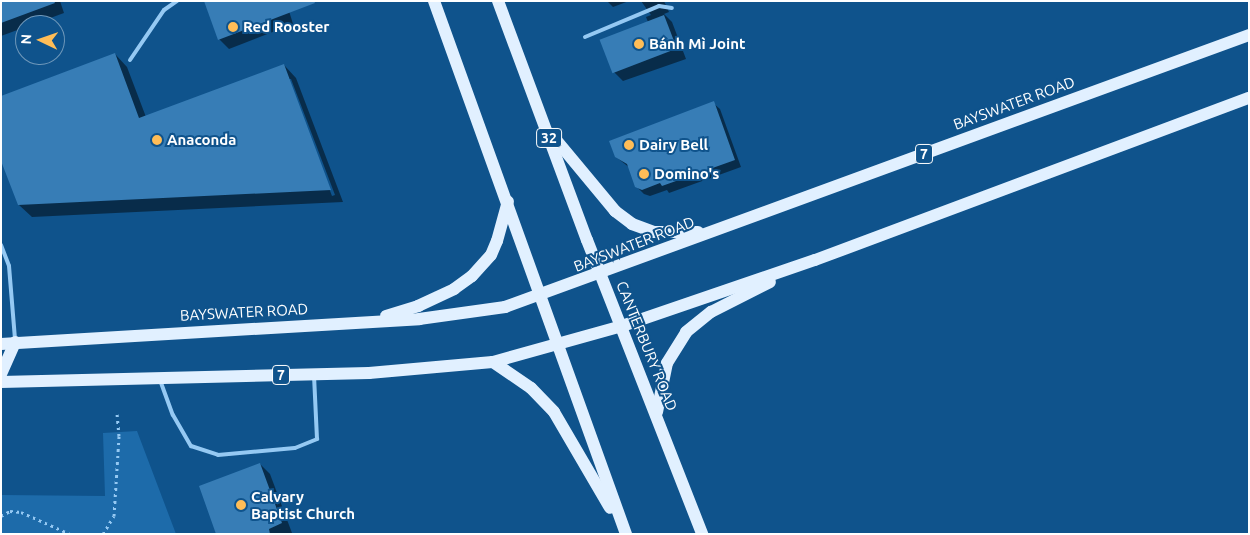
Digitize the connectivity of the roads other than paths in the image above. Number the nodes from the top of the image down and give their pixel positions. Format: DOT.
graph roads {
  1 [pos="177,1"];
  2 [pos="434,1"];
  3 [pos="498,1"];
  4 [pos="672,8"];
  5 [pos="1249,35"];
  6 [pos="585,37"];
  7 [pos="130,60"];
  8 [pos="1249,98"];
  9 [pos="544,125"];
  10 [pos="508,202"];
  11 [pos="715,231"];
  12 [pos="1,245"];
  13 [pos="815,260"];
  14 [pos="600,275"];
  15 [pos="539,295"];
  16 [pos="367,322"];
  17 [pos="622,326"];
  18 [pos="15,342"];
  19 [pos="1,344"];
  20 [pos="558,346"];
  21 [pos="493,362"];
  22 [pos="1,374"];
  23 [pos="314,375"];
  24 [pos="158,376"];
  25 [pos="1,382"];
  26 [pos="657,414"];
  27 [pos="626,534"];
  28 [pos="702,534"];
  1 -- 7 [label="lane"];
  2 -- 10 [label="main road"];
  3 -- 9 [label="main road, CANTERBURY ROAD / 32"];
  4 -- 6 [label="lane"];
  5 -- 11 [label="main road, BAYSWATER ROAD / 7"];
  8 -- 13 [label="main road, 7"];
  9 -- 11 [label="main road"];
  9 -- 14 [label="main road, CANTERBURY ROAD / 32"];
  10 -- 15 [label="main road"];
  10 -- 16 [label="main road"];
  11 -- 14 [label="main road, BAYSWATER ROAD / 7"];
  12 -- 18 [label="lane"];
  13 -- 17 [label="main road, 7"];
  13 -- 26 [label="main road"];
  14 -- 15 [label="main road, BAYSWATER ROAD / 7"];
  14 -- 17 [label="main road, CANTERBURY ROAD / 32"];
  15 -- 16 [label="main road, BAYSWATER ROAD / 7"];
  15 -- 20 [label="main road"];
  16 -- 18 [label="main road, BAYSWATER ROAD / 7"];
  17 -- 20 [label="main road, 7"];
  17 -- 26 [label="main road, CANTERBURY ROAD / 32"];
  18 -- 19 [label="main road, BAYSWATER ROAD / 7"];
  18 -- 22 [label="main road"];
  20 -- 21 [label="main road, 7"];
  20 -- 27 [label="main road"];
  21 -- 23 [label="main road, 7"];
  21 -- 27 [label="main road"];
  23 -- 24 [label="main road, 7"];
  23 -- 24 [label="lane"];
  24 -- 25 [label="main road, 7"];
  26 -- 28 [label="main road, CANTERBURY ROAD / 32"];
}
